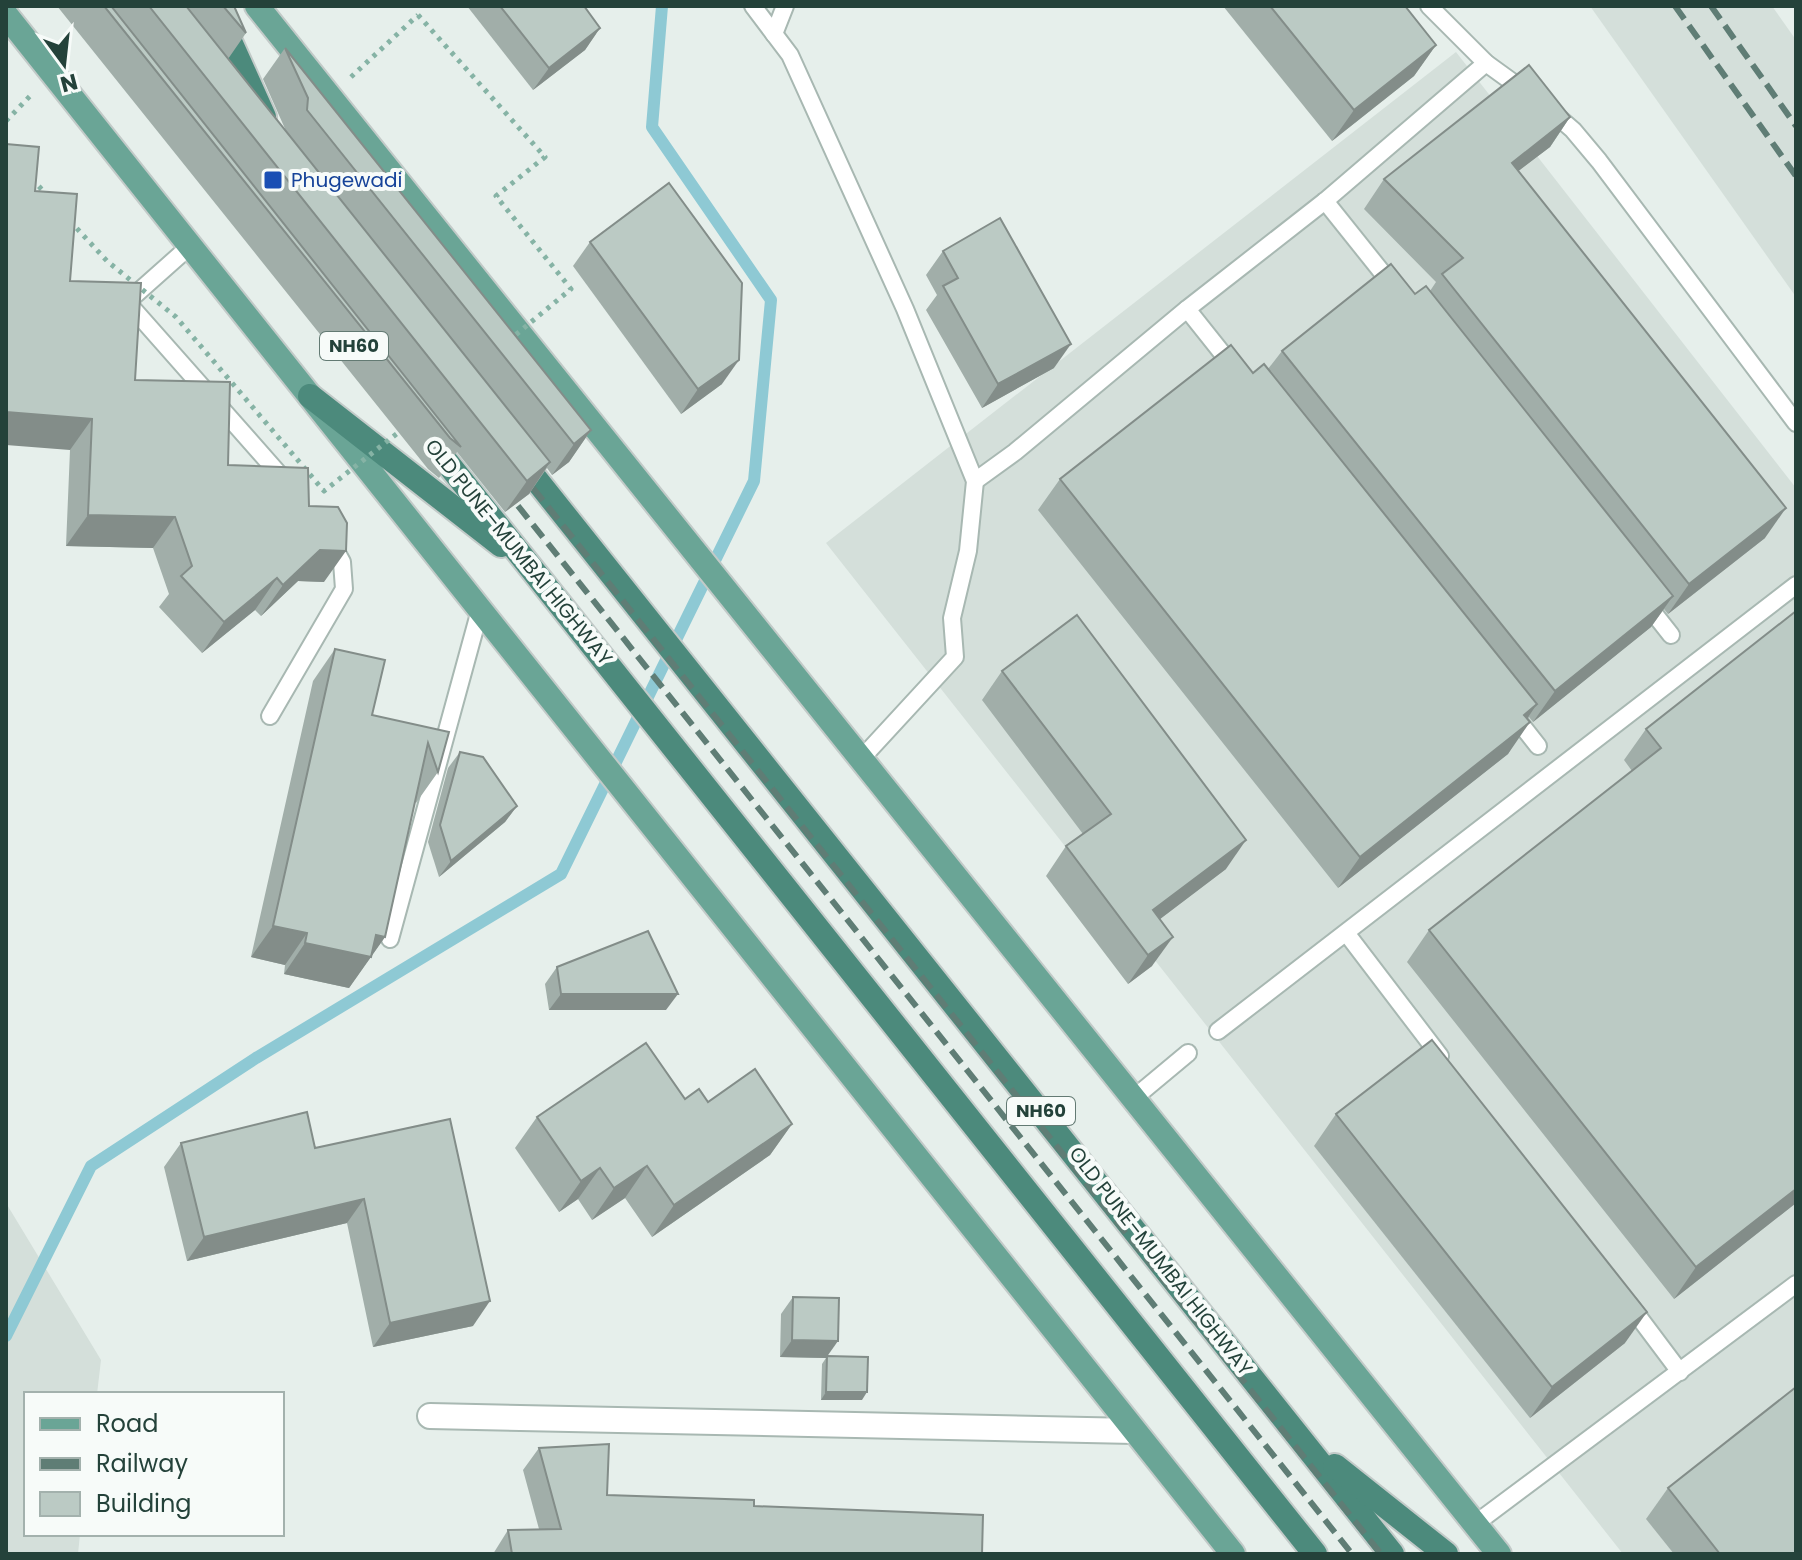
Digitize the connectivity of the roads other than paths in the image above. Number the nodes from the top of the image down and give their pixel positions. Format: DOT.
graph roads {
  1 [pos="214,6"];
  2 [pos="257,6"];
  3 [pos="753,6"];
  4 [pos="785,6"];
  5 [pos="1429,6"];
  6 [pos="6,15"];
  7 [pos="774,34"];
  8 [pos="1486,63"];
  9 [pos="228,93"];
  10 [pos="1325,201"];
  11 [pos="190,246"];
  12 [pos="1403,299"];
  13 [pos="1187,309"];
  14 [pos="1245,382"];
  15 [pos="310,396"];
  16 [pos="411,421"];
  17 [pos="1796,423"];
  18 [pos="505,441"];
  19 [pos="975,481"];
  20 [pos="298,495"];
  21 [pos="324,529"];
  22 [pos="531,568"];
  23 [pos="1796,585"];
  24 [pos="1637,593"];
  25 [pos="480,610"];
  26 [pos="1671,635"];
  27 [pos="1499,697"];
  28 [pos="270,716"];
  29 [pos="1538,746"];
  30 [pos="861,759"];
  31 [pos="1347,934"];
  32 [pos="390,939"];
  33 [pos="1218,1031"];
  34 [pos="1188,1053"];
  35 [pos="1452,1071"];
  36 [pos="1134,1098"];
  37 [pos="1796,1284"];
  38 [pos="1623,1297"];
  39 [pos="1680,1372"];
  40 [pos="430,1416"];
  41 [pos="1134,1431"];
  42 [pos="1302,1439"];
  43 [pos="1475,1524"];
  44 [pos="1233,1554"];
  45 [pos="1315,1554"];
  46 [pos="1392,1554"];
  47 [pos="1446,1554"];
  48 [pos="1499,1554"];
  1 -- 9 [label="highway"];
  2 -- 30 [label="main road"];
  3 -- 7 [label="lane"];
  4 -- 7 [label="lane"];
  5 -- 8 [label="lane"];
  6 -- 11 [label="main road"];
  7 -- 19 [label="lane"];
  8 -- 10 [label="lane"];
  8 -- 17 [label="lane"];
  10 -- 12 [label="lane"];
  10 -- 13 [label="lane"];
  11 -- 15 [label="main road"];
  11 -- 20 [label="lane"];
  13 -- 14 [label="lane"];
  13 -- 19 [label="lane"];
  15 -- 22 [label="highway"];
  15 -- 25 [label="main road"];
  16 -- 22 [label="highway, OLD PUNE–MUMBAI HIGHWAY / NH60"];
  18 -- 42 [label="highway, OLD PUNE–MUMBAI HIGHWAY / NH60"];
  19 -- 30 [label="lane"];
  21 -- 28 [label="lane"];
  22 -- 45 [label="highway, OLD PUNE–MUMBAI HIGHWAY / NH60"];
  23 -- 31 [label="lane"];
  24 -- 26 [label="lane"];
  25 -- 32 [label="lane"];
  25 -- 41 [label="main road"];
  27 -- 29 [label="lane"];
  30 -- 36 [label="main road"];
  31 -- 33 [label="lane"];
  31 -- 35 [label="lane"];
  34 -- 36 [label="lane"];
  36 -- 43 [label="main road"];
  37 -- 39 [label="lane"];
  38 -- 39 [label="lane"];
  39 -- 43 [label="lane"];
  40 -- 41 [label="street"];
  41 -- 44 [label="main road"];
  42 -- 46 [label="highway, OLD PUNE–MUMBAI HIGHWAY / NH60"];
  42 -- 47 [label="highway"];
  43 -- 48 [label="main road"];
}
